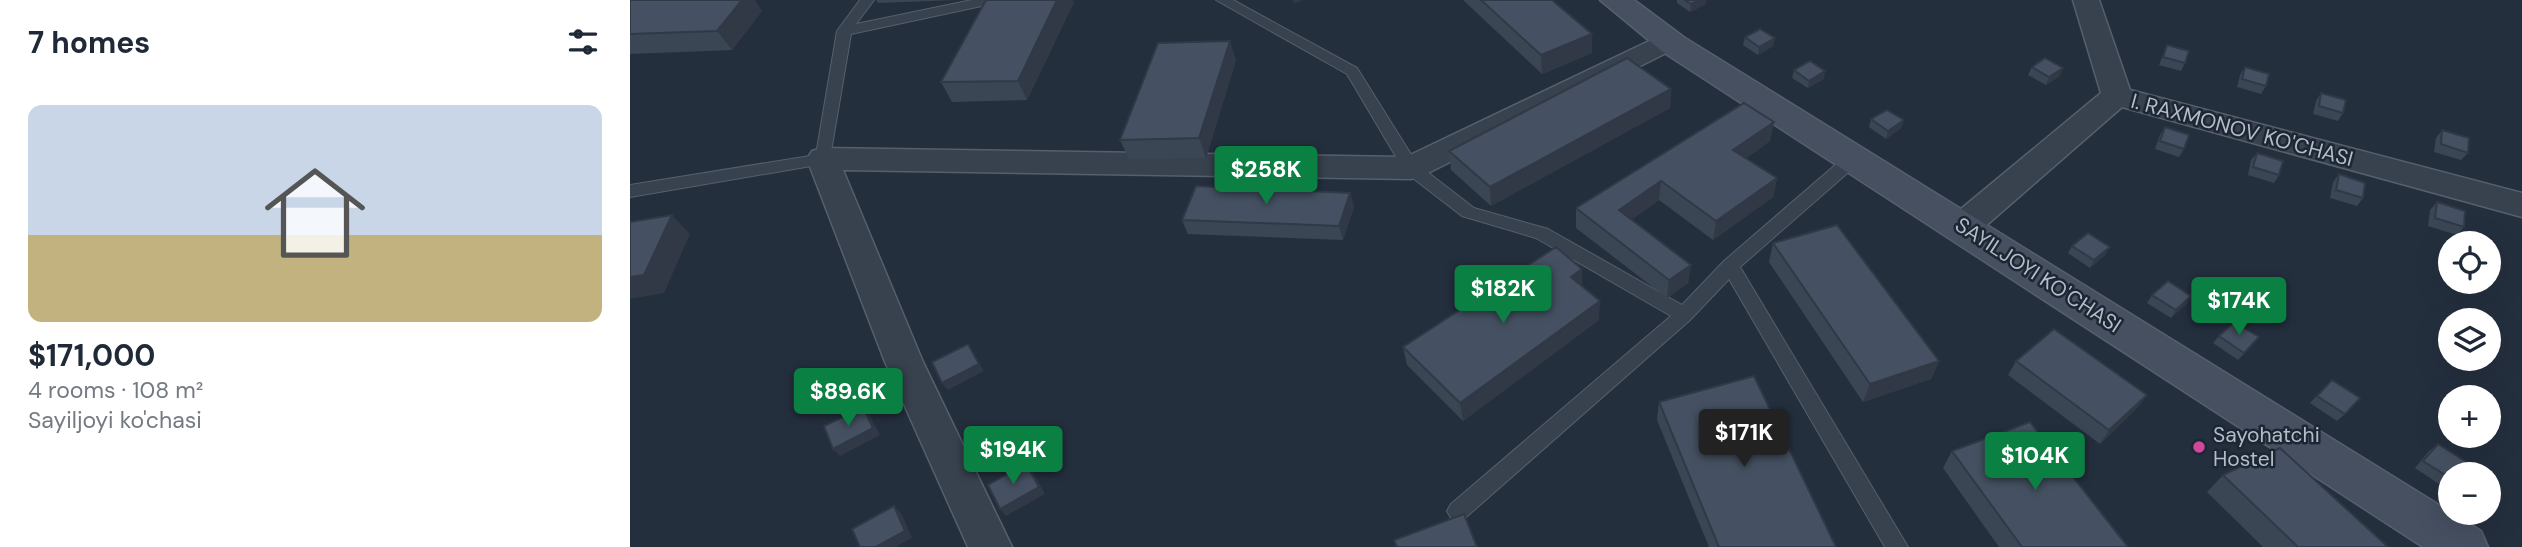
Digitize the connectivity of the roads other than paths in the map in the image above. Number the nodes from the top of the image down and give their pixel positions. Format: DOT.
graph roads {
  1 [pos="867,0"];
  2 [pos="991,0"];
  3 [pos="1223,0"];
  4 [pos="1615,0"];
  5 [pos="2087,0"];
  6 [pos="844,31"];
  7 [pos="1668,41"];
  8 [pos="2117,96"];
  9 [pos="1854,158"];
  10 [pos="823,159"];
  11 [pos="1411,168"];
  12 [pos="630,191"];
  13 [pos="2522,205"];
  14 [pos="1962,227"];
  15 [pos="1730,266"];
  16 [pos="1684,314"];
  17 [pos="1458,511"];
  18 [pos="990,547"];
  19 [pos="1897,547"];
  20 [pos="2464,547"];
  1 -- 6 [label="lane"];
  2 -- 6 [label="lane"];
  3 -- 11 [label="lane"];
  4 -- 7 [label="main road, SAYILJOYI KO'CHASI"];
  5 -- 8 [label="street"];
  6 -- 10 [label="lane"];
  7 -- 9 [label="main road, SAYILJOYI KO'CHASI"];
  7 -- 11 [label="street"];
  8 -- 13 [label="street, I. RAXMONOV KO'CHASI"];
  8 -- 14 [label="street, I. RAXMONOV KO'CHASI"];
  9 -- 14 [label="main road, SAYILJOYI KO'CHASI"];
  9 -- 15 [label="lane"];
  10 -- 11 [label="street"];
  10 -- 12 [label="lane"];
  10 -- 18 [label="street"];
  11 -- 16 [label="lane"];
  14 -- 20 [label="main road, SAYILJOYI KO'CHASI"];
  15 -- 16 [label="lane"];
  15 -- 19 [label="lane"];
  16 -- 17 [label="lane"];
}
